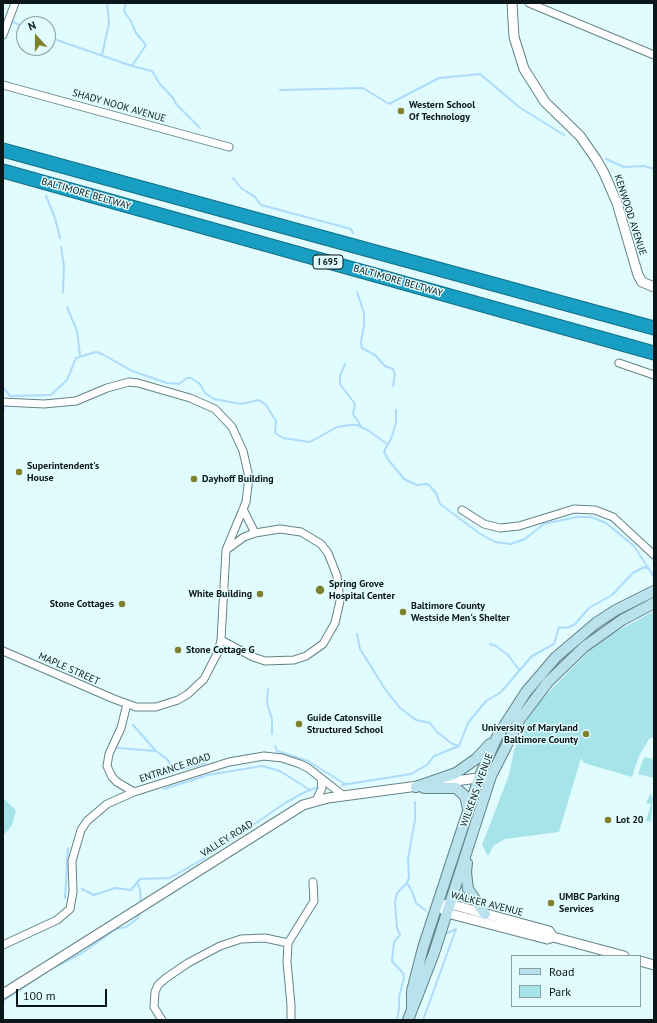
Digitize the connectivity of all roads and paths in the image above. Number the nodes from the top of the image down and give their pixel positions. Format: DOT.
graph roads {
  1 [pos="14,3"];
  2 [pos="512,3"];
  3 [pos="529,3"];
  4 [pos="3,35"];
  5 [pos="654,55"];
  6 [pos="3,85"];
  7 [pos="229,148"];
  8 [pos="3,150"];
  9 [pos="3,171"];
  10 [pos="654,287"];
  11 [pos="654,328"];
  12 [pos="654,353"];
  13 [pos="619,363"];
  14 [pos="654,375"];
  15 [pos="6,402"];
  16 [pos="243,509"];
  17 [pos="462,510"];
  18 [pos="255,533"];
  19 [pos="226,550"];
  20 [pos="654,555"];
  21 [pos="654,591"];
  22 [pos="654,603"];
  23 [pos="221,640"];
  24 [pos="3,650"];
  25 [pos="127,704"];
  26 [pos="497,736"];
  27 [pos="491,776"];
  28 [pos="320,778"];
  29 [pos="479,778"];
  30 [pos="416,787"];
  31 [pos="134,792"];
  32 [pos="344,796"];
  33 [pos="316,801"];
  34 [pos="468,812"];
  35 [pos="469,845"];
  36 [pos="313,882"];
  37 [pos="438,905"];
  38 [pos="448,908"];
  39 [pos="484,914"];
  40 [pos="553,937"];
  41 [pos="288,943"];
  42 [pos="3,945"];
  43 [pos="620,955"];
  44 [pos="641,961"];
  45 [pos="654,965"];
  46 [pos="3,994"];
  47 [pos="412,1007"];
  48 [pos="162,1020"];
  49 [pos="291,1020"];
  50 [pos="408,1020"];
  1 -- 4 [label="street"];
  2 -- 10 [label="street, KENWOOD AVENUE"];
  3 -- 5 [label="street"];
  6 -- 7 [label="street, SHADY NOOK AVENUE"];
  8 -- 11 [label="highway, BALTIMORE BELTWAY / I 695"];
  9 -- 12 [label="highway, BALTIMORE BELTWAY / I 695"];
  13 -- 14 [label="street"];
  15 -- 16 [label="street"];
  16 -- 18 [label="street"];
  16 -- 19 [label="street"];
  17 -- 20 [label="street"];
  18 -- 19 [label="street"];
  18 -- 23 [label="street"];
  19 -- 23 [label="street"];
  21 -- 26 [label="main road, WILKENS AVENUE"];
  22 -- 27 [label="main road, WILKENS AVENUE"];
  23 -- 25 [label="street, MAPLE STREET"];
  24 -- 25 [label="street, MAPLE STREET"];
  25 -- 31 [label="street, ENTRANCE ROAD"];
  26 -- 29 [label="main road, WILKENS AVENUE"];
  26 -- 30 [label="main road"];
  27 -- 29 [label="street, VALLEY ROAD"];
  27 -- 35 [label="main road, WILKENS AVENUE"];
  28 -- 31 [label="street, ENTRANCE ROAD"];
  28 -- 32 [label="street, ENTRANCE ROAD"];
  28 -- 33 [label="street"];
  29 -- 30 [label="street, VALLEY ROAD"];
  29 -- 34 [label="main road, WILKENS AVENUE"];
  30 -- 32 [label="street, VALLEY ROAD"];
  30 -- 34 [label="main road"];
  31 -- 42 [label="street"];
  32 -- 33 [label="street, VALLEY ROAD"];
  33 -- 46 [label="street, VALLEY ROAD"];
  34 -- 37 [label="main road, WILKENS AVENUE"];
  35 -- 38 [label="main road, WILKENS AVENUE"];
  35 -- 39 [label="main road"];
  36 -- 41 [label="street"];
  37 -- 38 [label="street, WALKER AVENUE"];
  37 -- 47 [label="main road, WILKENS AVENUE"];
  38 -- 39 [label="street, WALKER AVENUE"];
  38 -- 40 [label="street, WALKER AVENUE"];
  38 -- 47 [label="main road, WILKENS AVENUE"];
  39 -- 40 [label="street, WALKER AVENUE"];
  40 -- 43 [label="street, WALKER AVENUE"];
  41 -- 48 [label="street"];
  41 -- 49 [label="street"];
  44 -- 45 [label="street"];
  47 -- 50 [label="main road, WILKENS AVENUE"];
}
